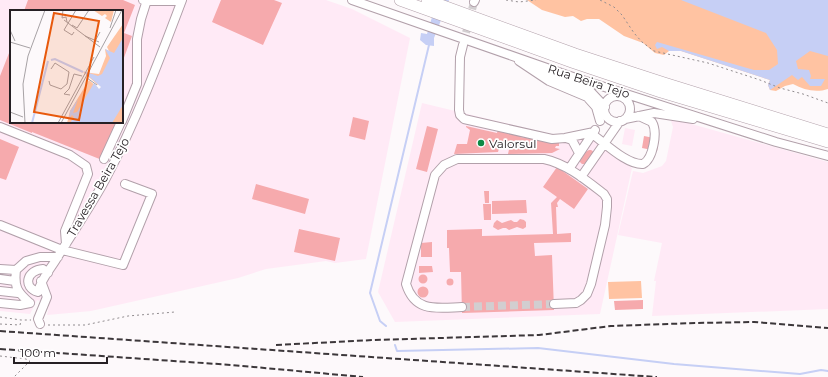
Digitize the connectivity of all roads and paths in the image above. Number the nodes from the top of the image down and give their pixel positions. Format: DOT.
graph roads {
  1 [pos="146,0"];
  2 [pos="352,0"];
  3 [pos="400,0"];
  4 [pos="506,0"];
  5 [pos="536,0"];
  6 [pos="600,0"];
  7 [pos="182,1"];
  8 [pos="428,4"];
  9 [pos="449,13"];
  10 [pos="463,45"];
  11 [pos="505,52"];
  12 [pos="519,62"];
  13 [pos="828,103"];
  14 [pos="605,109"];
  15 [pos="639,116"];
  16 [pos="123,119"];
  17 [pos="622,120"];
  18 [pos="600,121"];
  19 [pos="121,123"];
  20 [pos="717,123"];
  21 [pos="0,127"];
  22 [pos="593,133"];
  23 [pos="828,134"];
  24 [pos="565,138"];
  25 [pos="828,142"];
  26 [pos="605,143"];
  27 [pos="579,153"];
  28 [pos="828,156"];
  29 [pos="104,159"];
  30 [pos="569,168"];
  31 [pos="581,177"];
  32 [pos="125,184"];
  33 [pos="0,225"];
  34 [pos="62,250"];
  35 [pos="0,269"];
  36 [pos="16,270"];
  37 [pos="48,273"];
  38 [pos="0,279"];
  39 [pos="15,281"];
  40 [pos="41,281"];
  41 [pos="0,291"];
  42 [pos="18,293"];
  43 [pos="0,303"];
  44 [pos="554,304"];
  45 [pos="462,308"];
  46 [pos="175,312"];
  47 [pos="0,317"];
  48 [pos="21,320"];
  49 [pos="39,321"];
  50 [pos="0,324"];
  51 [pos="0,356"];
  52 [pos="14,377"];
  1 -- 7 [label="street"];
  1 -- 16 [label="street"];
  2 -- 11 [label="street, Rua Beira Tejo"];
  3 -- 8 [label="highway"];
  4 -- 5 [label="path"];
  6 -- 13 [label="path"];
  7 -- 34 [label="street, Travessa Beira Tejo"];
  8 -- 9 [label="highway"];
  9 -- 23 [label="highway"];
  9 -- 25 [label="highway"];
  10 -- 24 [label="street"];
  11 -- 12 [label="street"];
  11 -- 20 [label="street, Rua Beira Tejo"];
  12 -- 14 [label="street"];
  12 -- 18 [label="street"];
  14 -- 17 [label="street"];
  14 -- 17 [label="street"];
  14 -- 18 [label="street"];
  15 -- 17 [label="street"];
  15 -- 20 [label="street"];
  15 -- 26 [label="street"];
  17 -- 26 [label="street"];
  18 -- 22 [label="street"];
  19 -- 29 [label="street"];
  20 -- 28 [label="street, Rua Beira Tejo"];
  21 -- 34 [label="street"];
  22 -- 24 [label="street"];
  22 -- 26 [label="street"];
  22 -- 27 [label="street"];
  24 -- 27 [label="street"];
  26 -- 31 [label="street"];
  27 -- 30 [label="street"];
  30 -- 31 [label="street"];
  30 -- 45 [label="street"];
  31 -- 44 [label="street"];
  32 -- 34 [label="street"];
  33 -- 34 [label="street"];
  34 -- 36 [label="street"];
  34 -- 37 [label="street, Travessa Beira Tejo"];
  35 -- 36 [label="street"];
  36 -- 39 [label="street"];
  37 -- 40 [label="street, Travessa Beira Tejo"];
  37 -- 40 [label="street, Travessa Beira Tejo"];
  38 -- 39 [label="street"];
  39 -- 42 [label="street"];
  40 -- 49 [label="street"];
  41 -- 42 [label="street"];
  42 -- 43 [label="street"];
  46 -- 49 [label="path"];
  47 -- 48 [label="path"];
  48 -- 49 [label="path"];
  48 -- 50 [label="path"];
  51 -- 52 [label="path"];
}
